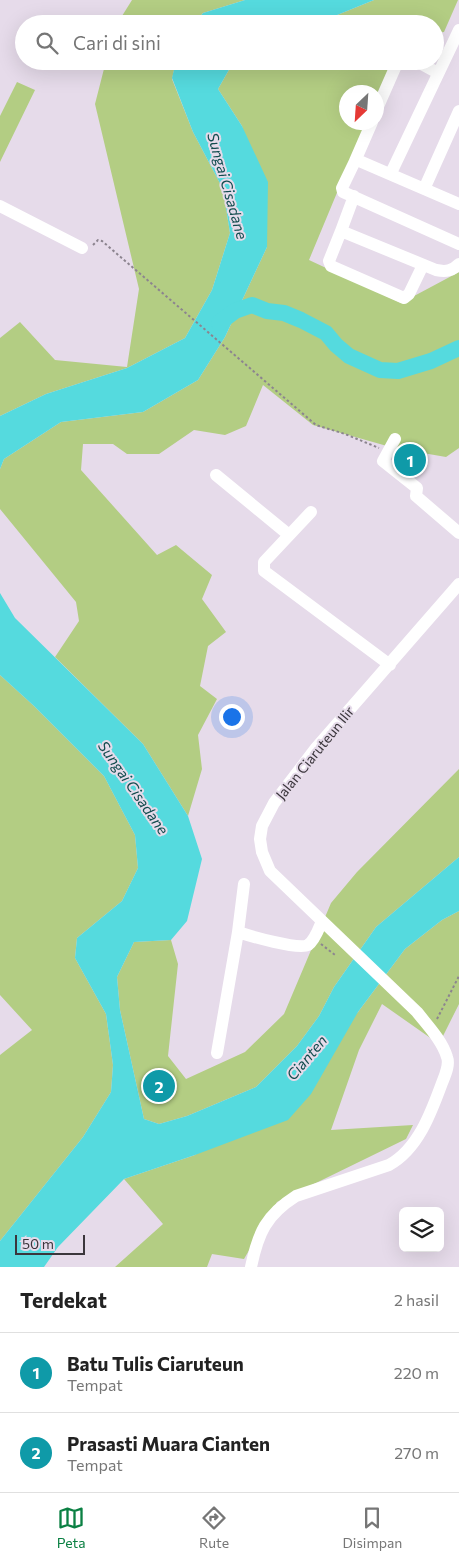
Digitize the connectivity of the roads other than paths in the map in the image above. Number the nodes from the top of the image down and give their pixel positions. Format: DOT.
graph roads {
  1 [pos="459,30"];
  2 [pos="444,61"];
  3 [pos="394,70"];
  4 [pos="432,70"];
  5 [pos="439,70"];
  6 [pos="438,73"];
  7 [pos="384,93"];
  8 [pos="459,111"];
  9 [pos="369,130"];
  10 [pos="355,161"];
  11 [pos="391,173"];
  12 [pos="425,188"];
  13 [pos="354,196"];
  14 [pos="459,204"];
  15 [pos="0,206"];
  16 [pos="340,231"];
  17 [pos="459,244"];
  18 [pos="82,248"];
  19 [pos="459,264"];
  20 [pos="423,265"];
  21 [pos="395,439"];
  22 [pos="216,474"];
  23 [pos="311,512"];
  24 [pos="459,533"];
  25 [pos="289,535"];
  26 [pos="459,584"];
  27 [pos="390,665"];
  28 [pos="244,884"];
  29 [pos="327,925"];
  30 [pos="238,932"];
  31 [pos="216,1053"];
  32 [pos="251,1267"];
  1 -- 2 [label="street"];
  3 -- 7 [label="street"];
  4 -- 6 [label="street"];
  5 -- 6 [label="street"];
  6 -- 11 [label="street"];
  8 -- 12 [label="street"];
  9 -- 10 [label="street"];
  10 -- 11 [label="street"];
  10 -- 13 [label="street"];
  11 -- 12 [label="street"];
  12 -- 14 [label="street"];
  13 -- 16 [label="street"];
  13 -- 17 [label="street"];
  15 -- 18 [label="street"];
  16 -- 20 [label="street"];
  16 -- 20 [label="street"];
  19 -- 20 [label="street"];
  21 -- 24 [label="street"];
  22 -- 25 [label="street"];
  23 -- 25 [label="street"];
  25 -- 27 [label="street"];
  26 -- 27 [label="street, Jalan Ciaruteun Ilir"];
  27 -- 29 [label="street, Jalan Ciaruteun Ilir"];
  28 -- 30 [label="street"];
  29 -- 30 [label="street"];
  29 -- 32 [label="street, Jalan Ciaruteun Ilir"];
  30 -- 31 [label="street"];
}
